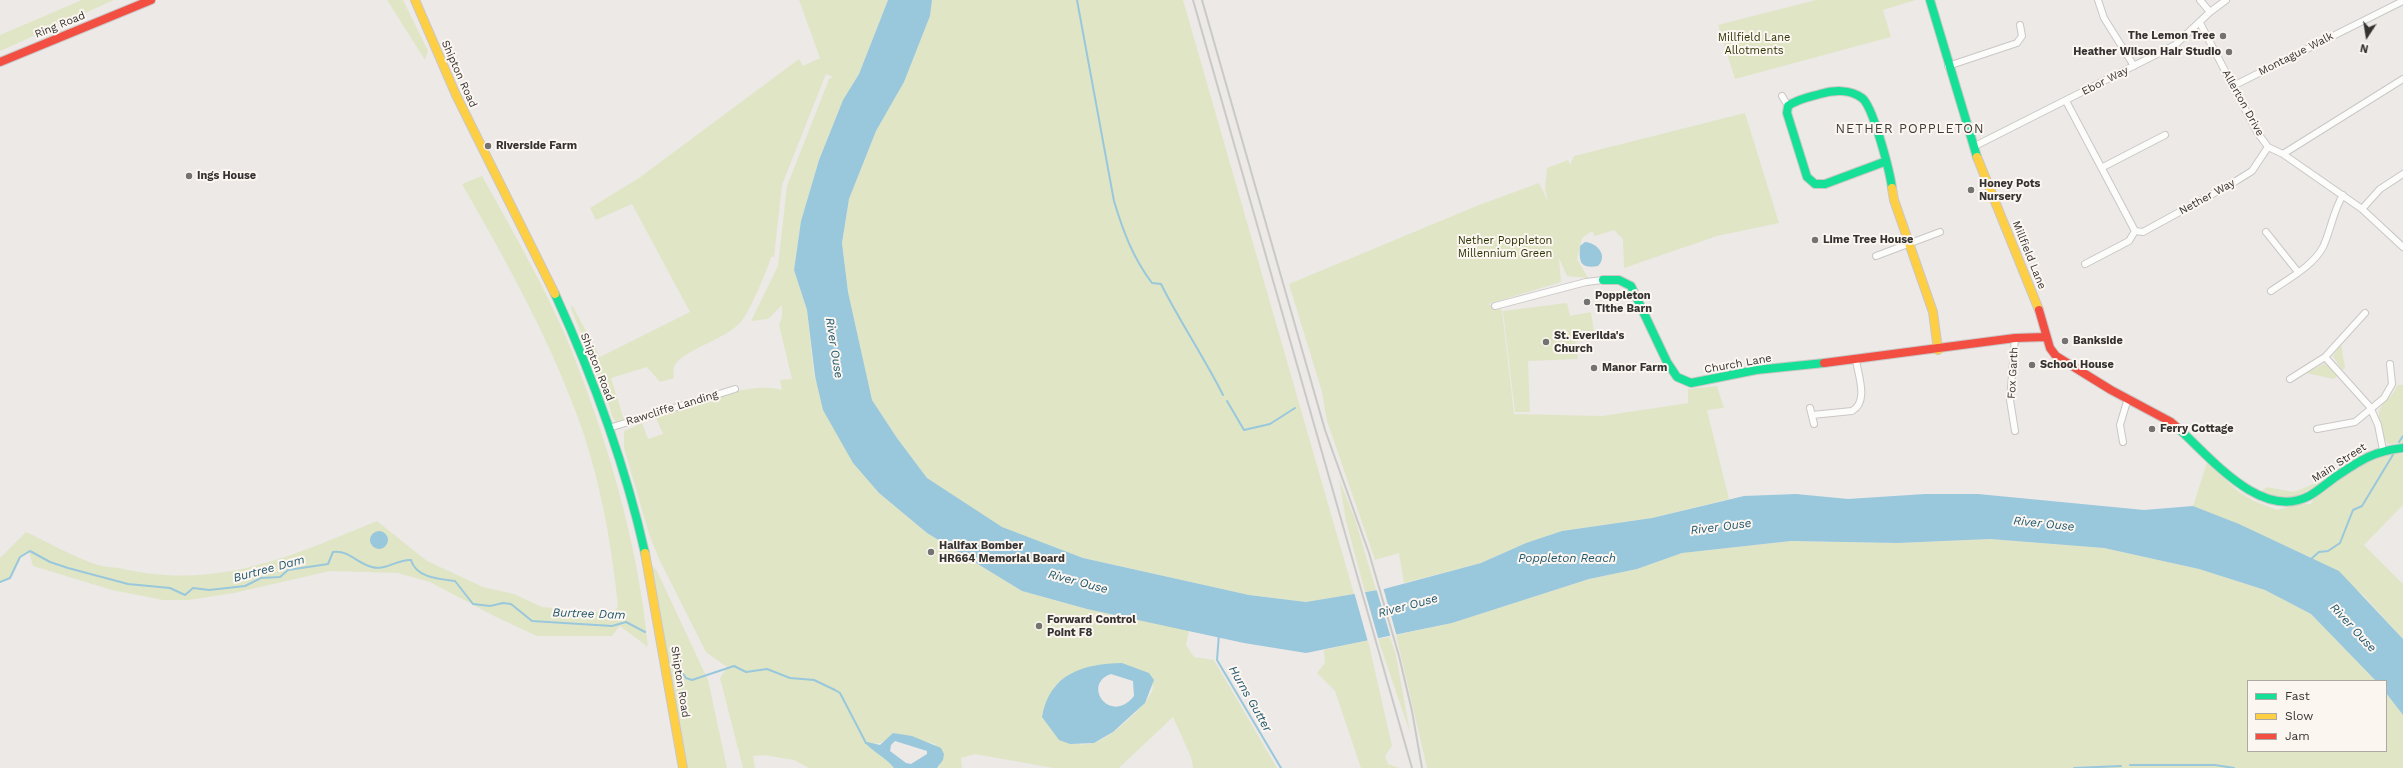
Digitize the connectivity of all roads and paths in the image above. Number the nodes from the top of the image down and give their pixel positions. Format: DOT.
graph roads {
  1 [pos="151,0"];
  2 [pos="1930,0"];
  3 [pos="2098,0"];
  4 [pos="2200,0"];
  5 [pos="2226,0"];
  6 [pos="2403,1"];
  7 [pos="414,2"];
  8 [pos="2210,12"];
  9 [pos="2200,22"];
  10 [pos="2020,24"];
  11 [pos="0,62"];
  12 [pos="1948,66"];
  13 [pos="2134,66"];
  14 [pos="2403,79"];
  15 [pos="2233,86"];
  16 [pos="1782,96"];
  17 [pos="2066,101"];
  18 [pos="1788,106"];
  19 [pos="2165,135"];
  20 [pos="1973,147"];
  21 [pos="2268,147"];
  22 [pos="2283,154"];
  23 [pos="1884,162"];
  24 [pos="2103,167"];
  25 [pos="2403,174"];
  26 [pos="2343,195"];
  27 [pos="2362,209"];
  28 [pos="2134,231"];
  29 [pos="1940,232"];
  30 [pos="2266,232"];
  31 [pos="1908,243"];
  32 [pos="2403,247"];
  33 [pos="1876,256"];
  34 [pos="2085,264"];
  35 [pos="2298,272"];
  36 [pos="1603,280"];
  37 [pos="2271,291"];
  38 [pos="1495,306"];
  39 [pos="2365,313"];
  40 [pos="2046,337"];
  41 [pos="2015,338"];
  42 [pos="1938,350"];
  43 [pos="2325,357"];
  44 [pos="1856,360"];
  45 [pos="2390,364"];
  46 [pos="2290,379"];
  47 [pos="735,388"];
  48 [pos="2128,398"];
  49 [pos="2370,407"];
  50 [pos="1810,408"];
  51 [pos="1812,415"];
  52 [pos="1814,424"];
  53 [pos="609,428"];
  54 [pos="2317,429"];
  55 [pos="2016,431"];
  56 [pos="2122,442"];
  57 [pos="2403,448"];
  58 [pos="2387,449"];
  59 [pos="683,768"];
  1 -- 11 [label="main road, Ring Road"];
  2 -- 12 [label="main road, Millfield Lane"];
  3 -- 13 [label="street"];
  4 -- 8 [label="street"];
  5 -- 8 [label="street, Ebor Way"];
  6 -- 15 [label="street, Montague Walk"];
  7 -- 53 [label="main road, Shipton Road"];
  8 -- 9 [label="street, Ebor Way"];
  9 -- 13 [label="street, Ebor Way"];
  9 -- 15 [label="street, Allerton Drive"];
  10 -- 12 [label="street"];
  12 -- 20 [label="main road, Millfield Lane"];
  13 -- 17 [label="street, Ebor Way"];
  14 -- 22 [label="street"];
  15 -- 21 [label="street, Allerton Drive"];
  16 -- 18 [label="street"];
  17 -- 20 [label="street, Ebor Way"];
  17 -- 24 [label="street"];
  18 -- 23 [label="main road"];
  18 -- 23 [label="main road"];
  19 -- 24 [label="street"];
  20 -- 40 [label="main road, Millfield Lane"];
  21 -- 22 [label="street, Allerton Drive"];
  21 -- 28 [label="street, Nether Way"];
  22 -- 26 [label="street, Allerton Drive"];
  23 -- 31 [label="main road"];
  24 -- 28 [label="street"];
  25 -- 27 [label="street"];
  26 -- 27 [label="street, Allerton Drive"];
  26 -- 35 [label="street"];
  27 -- 32 [label="street, Allerton Drive"];
  28 -- 34 [label="street"];
  29 -- 31 [label="street"];
  30 -- 35 [label="street"];
  31 -- 33 [label="street"];
  31 -- 42 [label="main road"];
  35 -- 37 [label="street"];
  36 -- 38 [label="street, Church Lane"];
  36 -- 44 [label="main road, Church Lane"];
  39 -- 43 [label="street"];
  40 -- 41 [label="main road, Church Lane"];
  40 -- 48 [label="main road, Main Street"];
  41 -- 42 [label="main road, Church Lane"];
  41 -- 55 [label="street, Fox Garth"];
  42 -- 44 [label="main road, Church Lane"];
  43 -- 46 [label="street"];
  43 -- 49 [label="street"];
  44 -- 51 [label="street"];
  45 -- 49 [label="street"];
  47 -- 53 [label="street, Rawcliffe Landing"];
  48 -- 56 [label="street"];
  48 -- 58 [label="main road, Main Street"];
  49 -- 54 [label="street"];
  49 -- 58 [label="street"];
  50 -- 51 [label="street"];
  51 -- 52 [label="street"];
  53 -- 59 [label="main road, Shipton Road"];
  57 -- 58 [label="main road"];
}
